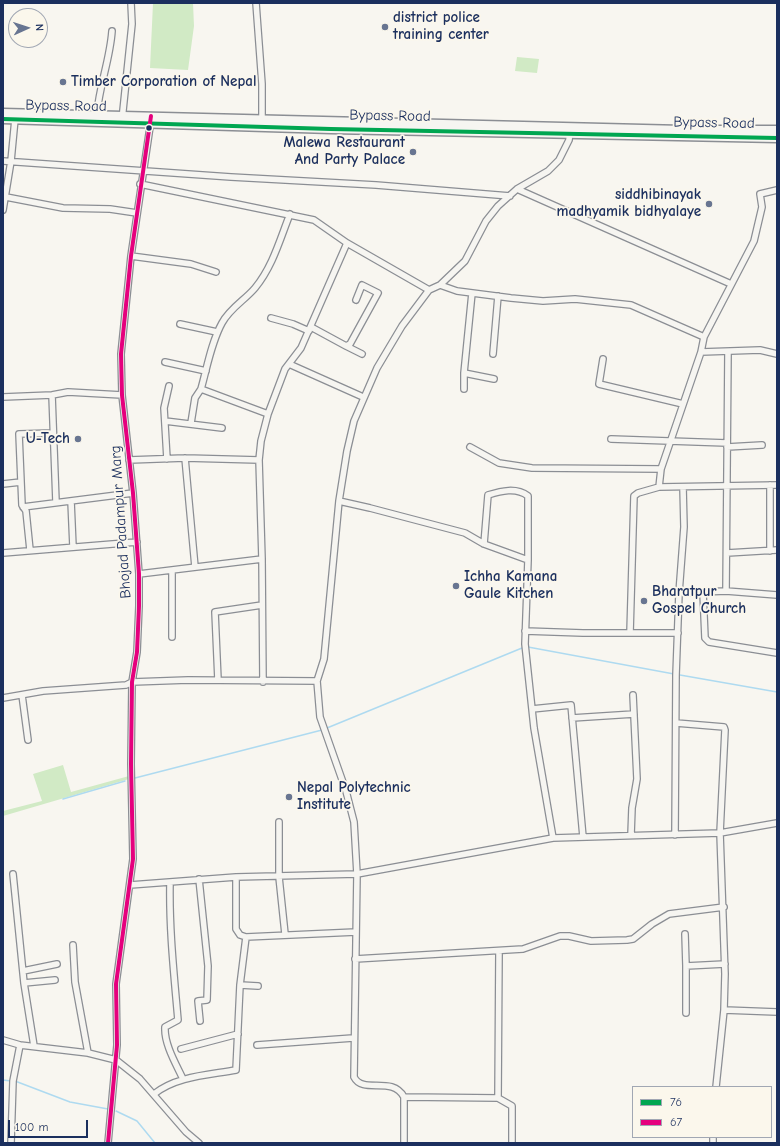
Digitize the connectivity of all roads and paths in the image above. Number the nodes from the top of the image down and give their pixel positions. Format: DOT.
graph roads {
  1 [pos="131,3"];
  2 [pos="256,3"];
  3 [pos="112,32"];
  4 [pos="3,113"];
  5 [pos="97,114"];
  6 [pos="122,118"];
  7 [pos="3,119"];
  8 [pos="15,119"];
  9 [pos="151,120"];
  10 [pos="262,123"];
  11 [pos="777,130"];
  12 [pos="570,131"];
  13 [pos="777,138"];
  14 [pos="3,161"];
  15 [pos="11,161"];
  16 [pos="142,171"];
  17 [pos="140,184"];
  18 [pos="517,189"];
  19 [pos="777,190"];
  20 [pos="510,196"];
  21 [pos="6,197"];
  22 [pos="3,210"];
  23 [pos="137,213"];
  24 [pos="290,214"];
  25 [pos="347,243"];
  26 [pos="131,256"];
  27 [pos="216,272"];
  28 [pos="731,284"];
  29 [pos="440,285"];
  30 [pos="429,290"];
  31 [pos="472,292"];
  32 [pos="498,296"];
  33 [pos="356,300"];
  34 [pos="271,318"];
  35 [pos="180,324"];
  36 [pos="310,329"];
  37 [pos="217,332"];
  38 [pos="704,337"];
  39 [pos="346,346"];
  40 [pos="701,352"];
  41 [pos="728,352"];
  42 [pos="362,354"];
  43 [pos="493,354"];
  44 [pos="777,354"];
  45 [pos="603,359"];
  46 [pos="165,362"];
  47 [pos="289,364"];
  48 [pos="206,371"];
  49 [pos="464,373"];
  50 [pos="494,379"];
  51 [pos="169,386"];
  52 [pos="201,389"];
  53 [pos="464,389"];
  54 [pos="122,395"];
  55 [pos="52,396"];
  56 [pos="3,397"];
  57 [pos="363,397"];
  58 [pos="683,404"];
  59 [pos="268,414"];
  60 [pos="165,421"];
  61 [pos="191,423"];
  62 [pos="222,428"];
  63 [pos="53,433"];
  64 [pos="611,439"];
  65 [pos="670,442"];
  66 [pos="727,445"];
  67 [pos="762,445"];
  68 [pos="470,447"];
  69 [pos="185,458"];
  70 [pos="167,459"];
  71 [pos="129,460"];
  72 [pos="259,460"];
  73 [pos="661,469"];
  74 [pos="21,482"];
  75 [pos="3,484"];
  76 [pos="770,485"];
  77 [pos="777,485"];
  78 [pos="728,486"];
  79 [pos="659,487"];
  80 [pos="683,487"];
  81 [pos="133,493"];
  82 [pos="339,501"];
  83 [pos="56,502"];
  84 [pos="71,502"];
  85 [pos="23,508"];
  86 [pos="137,542"];
  87 [pos="484,544"];
  88 [pos="73,547"];
  89 [pos="30,550"];
  90 [pos="777,550"];
  91 [pos="770,551"];
  92 [pos="3,553"];
  93 [pos="727,553"];
  94 [pos="262,559"];
  95 [pos="528,560"];
  96 [pos="195,567"];
  97 [pos="172,570"];
  98 [pos="139,574"];
  99 [pos="726,591"];
  100 [pos="679,592"];
  101 [pos="703,592"];
  102 [pos="777,595"];
  103 [pos="262,605"];
  104 [pos="525,630"];
  105 [pos="678,632"];
  106 [pos="630,633"];
  107 [pos="172,637"];
  108 [pos="777,653"];
  109 [pos="218,680"];
  110 [pos="317,681"];
  111 [pos="132,682"];
  112 [pos="263,682"];
  113 [pos="632,694"];
  114 [pos="22,695"];
  115 [pos="3,698"];
  116 [pos="532,709"];
  117 [pos="634,714"];
  118 [pos="572,718"];
  119 [pos="676,723"];
  120 [pos="28,740"];
  121 [pos="279,822"];
  122 [pos="777,823"];
  123 [pos="720,833"];
  124 [pos="631,835"];
  125 [pos="675,835"];
  126 [pos="583,837"];
  127 [pos="553,838"];
  128 [pos="13,874"];
  129 [pos="358,874"];
  130 [pos="236,877"];
  131 [pos="279,877"];
  132 [pos="198,879"];
  133 [pos="170,882"];
  134 [pos="130,886"];
  135 [pos="724,907"];
  136 [pos="356,932"];
  137 [pos="285,934"];
  138 [pos="685,934"];
  139 [pos="246,937"];
  140 [pos="73,945"];
  141 [pos="499,952"];
  142 [pos="355,959"];
  143 [pos="57,964"];
  144 [pos="725,964"];
  145 [pos="686,966"];
  146 [pos="23,971"];
  147 [pos="55,980"];
  148 [pos="24,983"];
  149 [pos="240,985"];
  150 [pos="258,986"];
  151 [pos="724,1010"];
  152 [pos="777,1012"];
  153 [pos="686,1013"];
  154 [pos="200,1021"];
  155 [pos="238,1034"];
  156 [pos="353,1038"];
  157 [pos="3,1040"];
  158 [pos="20,1045"];
  159 [pos="257,1045"];
  160 [pos="34,1046"];
  161 [pos="182,1049"];
  162 [pos="88,1053"];
  163 [pos="116,1060"];
  164 [pos="183,1079"];
  165 [pos="716,1086"];
  166 [pos="154,1094"];
  167 [pos="404,1097"];
  168 [pos="498,1098"];
  169 [pos="12,1143"];
  170 [pos="108,1143"];
  171 [pos="199,1143"];
  172 [pos="404,1143"];
  173 [pos="512,1143"];
  1 -- 6 [label="street"];
  2 -- 10 [label="street"];
  3 -- 5 [label="street"];
  4 -- 5 [label="highway, Bypass Road"];
  5 -- 6 [label="highway, Bypass Road"];
  6 -- 8 [label="highway, Bypass Road"];
  6 -- 9 [label="highway, Bypass Road"];
  7 -- 8 [label="highway, Bypass Road"];
  8 -- 15 [label="street"];
  9 -- 10 [label="highway, Bypass Road"];
  9 -- 16 [label="street, Bhojad Padampur Marg"];
  10 -- 12 [label="highway, Bypass Road"];
  11 -- 12 [label="highway, Bypass Road"];
  12 -- 13 [label="highway, Bypass Road"];
  12 -- 18 [label="street"];
  14 -- 15 [label="street"];
  15 -- 16 [label="street"];
  15 -- 21 [label="street"];
  16 -- 17 [label="street, Bhojad Padampur Marg"];
  16 -- 20 [label="street"];
  17 -- 23 [label="street, Bhojad Padampur Marg"];
  17 -- 24 [label="street"];
  18 -- 20 [label="street"];
  18 -- 28 [label="street"];
  19 -- 28 [label="street"];
  20 -- 29 [label="street"];
  21 -- 22 [label="street"];
  21 -- 23 [label="street"];
  23 -- 26 [label="street, Bhojad Padampur Marg"];
  24 -- 25 [label="street"];
  24 -- 37 [label="street"];
  25 -- 30 [label="street"];
  25 -- 36 [label="street"];
  26 -- 27 [label="street"];
  26 -- 54 [label="street, Bhojad Padampur Marg"];
  28 -- 38 [label="street"];
  29 -- 30 [label="street"];
  29 -- 31 [label="street"];
  30 -- 57 [label="street"];
  31 -- 32 [label="street"];
  31 -- 49 [label="street"];
  32 -- 38 [label="street"];
  32 -- 43 [label="street"];
  33 -- 39 [label="street"];
  34 -- 36 [label="street"];
  35 -- 37 [label="street"];
  36 -- 39 [label="street"];
  36 -- 47 [label="street"];
  37 -- 48 [label="street"];
  38 -- 40 [label="street"];
  39 -- 42 [label="street"];
  40 -- 41 [label="street"];
  40 -- 58 [label="street"];
  41 -- 44 [label="street"];
  41 -- 66 [label="street"];
  45 -- 58 [label="street"];
  46 -- 48 [label="street"];
  47 -- 57 [label="street"];
  47 -- 59 [label="street"];
  48 -- 52 [label="street"];
  49 -- 50 [label="street"];
  49 -- 53 [label="street"];
  51 -- 60 [label="street"];
  52 -- 59 [label="street"];
  52 -- 61 [label="street"];
  54 -- 55 [label="street"];
  54 -- 71 [label="street, Bhojad Padampur Marg"];
  55 -- 56 [label="street"];
  55 -- 63 [label="street"];
  57 -- 82 [label="street"];
  58 -- 65 [label="street"];
  59 -- 72 [label="street"];
  60 -- 61 [label="street"];
  60 -- 70 [label="street"];
  61 -- 62 [label="street"];
  63 -- 74 [label="street"];
  63 -- 83 [label="street"];
  64 -- 65 [label="street"];
  65 -- 66 [label="street"];
  65 -- 73 [label="street"];
  66 -- 67 [label="street"];
  66 -- 78 [label="street"];
  68 -- 73 [label="street"];
  69 -- 70 [label="street"];
  69 -- 72 [label="street"];
  69 -- 96 [label="street"];
  70 -- 71 [label="street"];
  71 -- 81 [label="street, Bhojad Padampur Marg"];
  72 -- 94 [label="street"];
  73 -- 79 [label="street"];
  74 -- 75 [label="street"];
  74 -- 85 [label="street"];
  76 -- 77 [label="street"];
  76 -- 78 [label="street"];
  76 -- 91 [label="street"];
  78 -- 80 [label="street"];
  78 -- 93 [label="street"];
  79 -- 80 [label="street"];
  79 -- 106 [label="street"];
  80 -- 100 [label="street"];
  81 -- 84 [label="street"];
  81 -- 86 [label="street, Bhojad Padampur Marg"];
  82 -- 87 [label="street"];
  82 -- 110 [label="street"];
  83 -- 84 [label="street"];
  83 -- 85 [label="street"];
  84 -- 88 [label="street"];
  85 -- 89 [label="street"];
  86 -- 88 [label="street"];
  86 -- 98 [label="street, Bhojad Padampur Marg"];
  87 -- 95 [label="street"];
  87 -- 95 [label="street"];
  88 -- 89 [label="street"];
  89 -- 92 [label="street"];
  90 -- 91 [label="street"];
  91 -- 93 [label="street"];
  93 -- 99 [label="street"];
  94 -- 96 [label="street"];
  94 -- 103 [label="street"];
  95 -- 104 [label="street"];
  96 -- 97 [label="street"];
  97 -- 98 [label="street"];
  97 -- 107 [label="street"];
  98 -- 111 [label="street, Bhojad Padampur Marg"];
  99 -- 101 [label="street"];
  99 -- 102 [label="street"];
  100 -- 101 [label="street"];
  100 -- 105 [label="street"];
  101 -- 108 [label="street"];
  103 -- 109 [label="street"];
  103 -- 112 [label="street"];
  104 -- 106 [label="street"];
  104 -- 116 [label="street"];
  105 -- 106 [label="street"];
  105 -- 119 [label="street"];
  109 -- 111 [label="street"];
  109 -- 112 [label="street"];
  110 -- 112 [label="street"];
  110 -- 129 [label="street"];
  111 -- 114 [label="street"];
  111 -- 134 [label="street, Bhojad Padampur Marg"];
  113 -- 117 [label="street"];
  114 -- 115 [label="street"];
  114 -- 120 [label="street"];
  116 -- 118 [label="street"];
  116 -- 127 [label="street"];
  117 -- 118 [label="street"];
  117 -- 124 [label="street"];
  118 -- 126 [label="street"];
  119 -- 123 [label="street"];
  119 -- 125 [label="street"];
  121 -- 131 [label="street"];
  122 -- 123 [label="street"];
  123 -- 125 [label="street"];
  123 -- 135 [label="street"];
  124 -- 125 [label="street"];
  124 -- 126 [label="street"];
  126 -- 127 [label="street"];
  127 -- 129 [label="street"];
  128 -- 146 [label="street"];
  129 -- 131 [label="street"];
  129 -- 136 [label="street"];
  130 -- 131 [label="street"];
  130 -- 132 [label="street"];
  130 -- 139 [label="street"];
  131 -- 137 [label="street"];
  132 -- 133 [label="street"];
  132 -- 154 [label="street"];
  133 -- 134 [label="street"];
  133 -- 164 [label="street"];
  134 -- 163 [label="street, Bhojad Padampur Marg"];
  135 -- 141 [label="street"];
  135 -- 144 [label="street"];
  136 -- 137 [label="street"];
  136 -- 142 [label="street"];
  137 -- 139 [label="street"];
  138 -- 145 [label="street"];
  139 -- 149 [label="street"];
  140 -- 162 [label="street"];
  141 -- 142 [label="street"];
  141 -- 168 [label="street"];
  142 -- 156 [label="street"];
  143 -- 146 [label="street"];
  144 -- 145 [label="street"];
  144 -- 151 [label="street"];
  145 -- 153 [label="street"];
  146 -- 148 [label="street"];
  147 -- 148 [label="street"];
  148 -- 160 [label="street"];
  149 -- 150 [label="street"];
  149 -- 155 [label="street"];
  151 -- 152 [label="street"];
  151 -- 165 [label="street"];
  155 -- 161 [label="street"];
  155 -- 164 [label="street"];
  156 -- 159 [label="street"];
  156 -- 167 [label="street"];
  157 -- 158 [label="street"];
  158 -- 160 [label="street"];
  158 -- 169 [label="street"];
  160 -- 162 [label="street"];
  162 -- 163 [label="street"];
  163 -- 166 [label="street"];
  163 -- 170 [label="street, Bhojad Padampur Marg"];
  164 -- 166 [label="street"];
  166 -- 171 [label="street"];
  167 -- 168 [label="street"];
  167 -- 172 [label="street"];
  168 -- 173 [label="street"];
}
